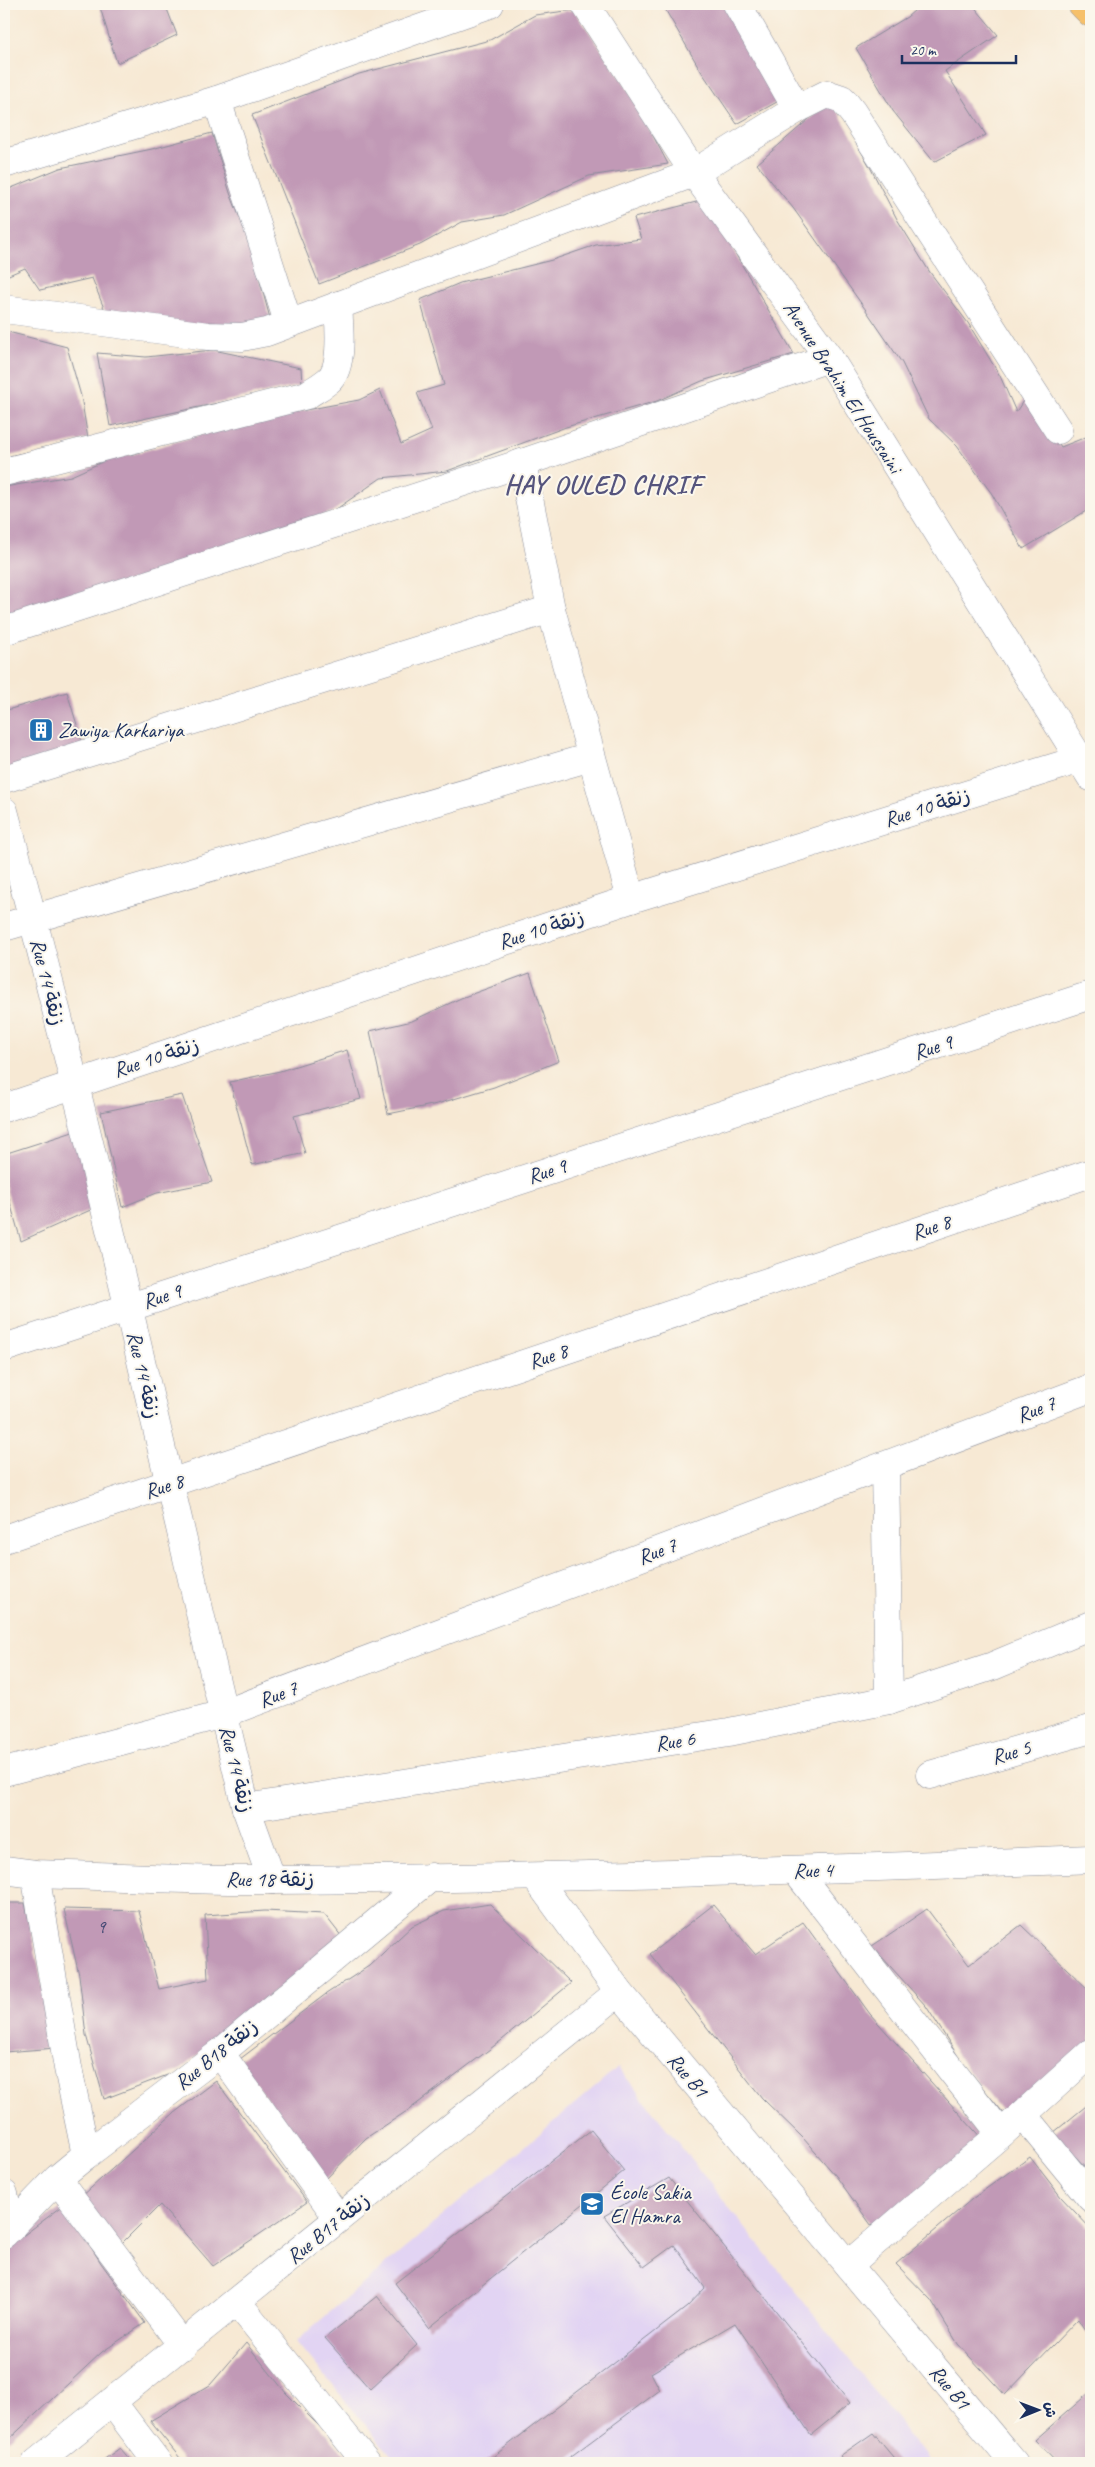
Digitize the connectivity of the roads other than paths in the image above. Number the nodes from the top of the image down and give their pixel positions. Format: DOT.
graph roads {
  1 [pos="490,4"];
  2 [pos="585,4"];
  3 [pos="737,4"];
  4 [pos="1082,4"];
  5 [pos="1091,13"];
  6 [pos="217,100"];
  7 [pos="797,108"];
  8 [pos="4,164"];
  9 [pos="694,172"];
  10 [pos="338,305"];
  11 [pos="4,309"];
  12 [pos="288,322"];
  13 [pos="829,358"];
  14 [pos="1058,430"];
  15 [pos="522,463"];
  16 [pos="4,472"];
  17 [pos="552,609"];
  18 [pos="4,631"];
  19 [pos="591,757"];
  20 [pos="1088,764"];
  21 [pos="4,779"];
  22 [pos="4,811"];
  23 [pos="631,899"];
  24 [pos="33,917"];
  25 [pos="4,926"];
  26 [pos="1091,995"];
  27 [pos="73,1085"];
  28 [pos="4,1108"];
  29 [pos="1091,1173"];
  30 [pos="129,1307"];
  31 [pos="4,1348"];
  32 [pos="1091,1388"];
  33 [pos="885,1466"];
  34 [pos="169,1484"];
  35 [pos="4,1539"];
  36 [pos="1091,1625"];
  37 [pos="890,1700"];
  38 [pos="223,1714"];
  39 [pos="1091,1729"];
  40 [pos="4,1772"];
  41 [pos="930,1775"];
  42 [pos="246,1808"];
  43 [pos="1091,1859"];
  44 [pos="4,1870"];
  45 [pos="796,1870"];
  46 [pos="35,1874"];
  47 [pos="431,1877"];
  48 [pos="536,1878"];
  49 [pos="272,1880"];
  50 [pos="619,1992"];
  51 [pos="220,2053"];
  52 [pos="1091,2053"];
  53 [pos="1023,2115"];
  54 [pos="1002,2134"];
  55 [pos="86,2155"];
  56 [pos="58,2179"];
  57 [pos="4,2194"];
  58 [pos="1091,2198"];
  59 [pos="338,2218"];
  60 [pos="8,2231"];
  61 [pos="848,2265"];
  62 [pos="237,2302"];
  63 [pos="183,2346"];
  64 [pos="112,2402"];
  65 [pos="36,2463"];
  66 [pos="158,2463"];
  67 [pos="367,2463"];
  68 [pos="1014,2463"];
  1 -- 6 [label="street"];
  2 -- 9 [label="street, Avenue Brahim El Houssaini"];
  3 -- 7 [label="street"];
  4 -- 5 [label="main road"];
  6 -- 8 [label="street"];
  6 -- 12 [label="street"];
  7 -- 9 [label="street"];
  7 -- 14 [label="street"];
  9 -- 10 [label="street"];
  9 -- 13 [label="street, Avenue Brahim El Houssaini"];
  10 -- 12 [label="street"];
  10 -- 16 [label="street"];
  11 -- 12 [label="street"];
  13 -- 15 [label="street"];
  13 -- 20 [label="street, Avenue Brahim El Houssaini"];
  15 -- 17 [label="street"];
  15 -- 18 [label="street"];
  17 -- 19 [label="street"];
  17 -- 21 [label="street"];
  19 -- 23 [label="street"];
  19 -- 24 [label="street"];
  20 -- 23 [label="street, Rue 10 زنقة"];
  22 -- 24 [label="street, Rue 14 زنقة"];
  23 -- 27 [label="street, Rue 10 زنقة"];
  24 -- 25 [label="street"];
  24 -- 27 [label="street, Rue 14 زنقة"];
  26 -- 30 [label="street, Rue 9"];
  27 -- 28 [label="street, Rue 10 زنقة"];
  27 -- 30 [label="street, Rue 14 زنقة"];
  29 -- 34 [label="street, Rue 8"];
  30 -- 31 [label="street, Rue 9"];
  30 -- 34 [label="street, Rue 14 زنقة"];
  32 -- 33 [label="street, Rue 7"];
  33 -- 37 [label="street"];
  33 -- 38 [label="street, Rue 7"];
  34 -- 35 [label="street, Rue 8"];
  34 -- 38 [label="street, Rue 14 زنقة"];
  36 -- 37 [label="street, Rue 6"];
  37 -- 42 [label="street, Rue 6"];
  38 -- 40 [label="street, Rue 7"];
  38 -- 42 [label="street, Rue 14 زنقة"];
  39 -- 41 [label="street, Rue 5"];
  42 -- 49 [label="street, Rue 14 زنقة"];
  43 -- 45 [label="street, Rue 4"];
  44 -- 46 [label="street, Rue 18 زنقة"];
  45 -- 48 [label="street, Rue 4"];
  45 -- 54 [label="street"];
  46 -- 49 [label="street, Rue 18 زنقة"];
  46 -- 55 [label="street"];
  47 -- 48 [label="street, Rue 18 زنقة"];
  47 -- 49 [label="street, Rue 18 زنقة"];
  47 -- 51 [label="street, Rue B18 زنقة"];
  48 -- 50 [label="street, Rue B1"];
  50 -- 59 [label="street, Rue B17 زنقة"];
  50 -- 61 [label="street, Rue B1"];
  51 -- 55 [label="street, Rue B18 زنقة"];
  51 -- 59 [label="street"];
  52 -- 53 [label="street"];
  53 -- 54 [label="street"];
  53 -- 58 [label="street"];
  54 -- 61 [label="street"];
  55 -- 56 [label="street, Rue B18 زنقة"];
  56 -- 60 [label="street, Rue B18 زنقة"];
  56 -- 63 [label="street"];
  57 -- 60 [label="street"];
  59 -- 62 [label="street, Rue B17 زنقة"];
  61 -- 68 [label="street, Rue B1"];
  62 -- 63 [label="street, Rue B17 زنقة"];
  62 -- 67 [label="street"];
  63 -- 64 [label="street, Rue B17 زنقة"];
  64 -- 65 [label="street, Rue B17 زنقة"];
  64 -- 66 [label="street"];
}
